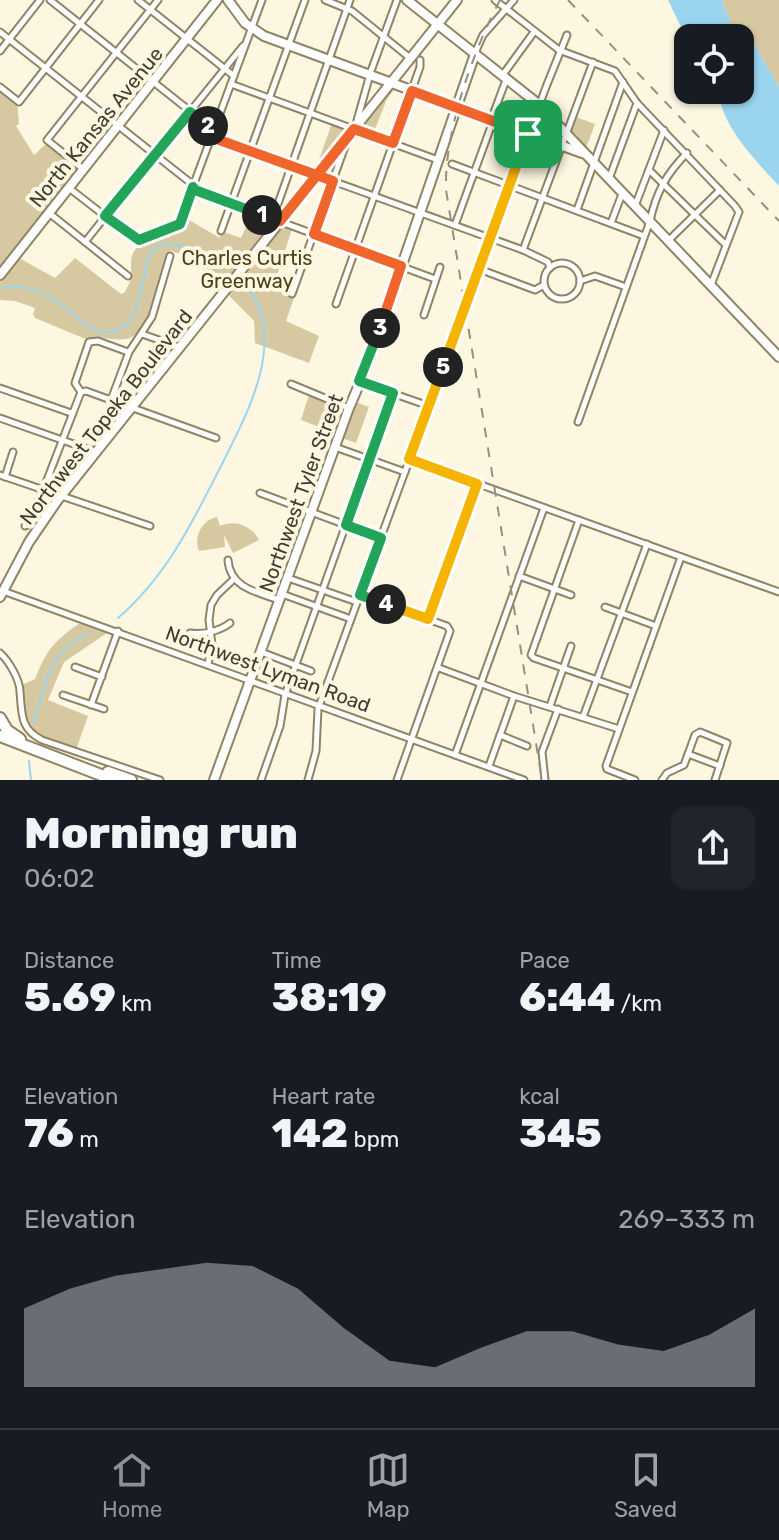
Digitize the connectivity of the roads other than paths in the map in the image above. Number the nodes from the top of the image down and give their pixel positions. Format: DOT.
graph roads {
  1 [pos="40,0"];
  2 [pos="50,0"];
  3 [pos="99,0"];
  4 [pos="138,0"];
  5 [pos="158,0"];
  6 [pos="217,0"];
  7 [pos="228,0"];
  8 [pos="234,0"];
  9 [pos="262,0"];
  10 [pos="305,0"];
  11 [pos="325,0"];
  12 [pos="350,0"];
  13 [pos="397,0"];
  14 [pos="407,0"];
  15 [pos="457,0"];
  16 [pos="514,0"];
  17 [pos="496,1"];
  18 [pos="347,8"];
  19 [pos="507,8"];
  20 [pos="150,10"];
  21 [pos="80,24"];
  22 [pos="438,24"];
  23 [pos="252,27"];
  24 [pos="0,32"];
  25 [pos="534,32"];
  26 [pos="567,35"];
  27 [pos="384,36"];
  28 [pos="187,39"];
  29 [pos="9,40"];
  30 [pos="246,43"];
  31 [pos="288,45"];
  32 [pos="559,50"];
  33 [pos="0,51"];
  34 [pos="116,53"];
  35 [pos="475,54"];
  36 [pos="415,59"];
  37 [pos="329,60"];
  38 [pos="593,62"];
  39 [pos="45,68"];
  40 [pos="225,68"];
  41 [pos="370,75"];
  42 [pos="234,76"];
  43 [pos="504,78"];
  44 [pos="624,81"];
  45 [pos="153,82"];
  46 [pos="390,83"];
  47 [pos="231,84"];
  48 [pos="0,87"];
  49 [pos="412,91"];
  50 [pos="82,97"];
  51 [pos="269,98"];
  52 [pos="637,103"];
  53 [pos="539,106"];
  54 [pos="456,107"];
  55 [pos="190,112"];
  56 [pos="310,113"];
  57 [pos="492,121"];
  58 [pos="118,126"];
  59 [pos="353,129"];
  60 [pos="664,130"];
  61 [pos="213,134"];
  62 [pos="528,134"];
  63 [pos="567,135"];
  64 [pos="393,143"];
  65 [pos="562,146"];
  66 [pos="250,151"];
  67 [pos="687,153"];
  68 [pos="585,154"];
  69 [pos="155,155"];
  70 [pos="438,160"];
  71 [pos="452,164"];
  72 [pos="595,164"];
  73 [pos="292,166"];
  74 [pos="83,169"];
  75 [pos="649,170"];
  76 [pos="474,173"];
  77 [pos="317,175"];
  78 [pos="609,179"];
  79 [pos="333,181"];
  80 [pos="662,182"];
  81 [pos="510,186"];
  82 [pos="69,187"];
  83 [pos="193,187"];
  84 [pos="720,190"];
  85 [pos="622,193"];
  86 [pos="374,196"];
  87 [pos="544,198"];
  88 [pos="231,203"];
  89 [pos="635,206"];
  90 [pos="577,210"];
  91 [pos="48,213"];
  92 [pos="420,213"];
  93 [pos="694,215"];
  94 [pos="105,216"];
  95 [pos="277,218"];
  96 [pos="650,221"];
  97 [pos="611,223"];
  98 [pos="455,225"];
  99 [pos="221,231"];
  100 [pos="314,234"];
  101 [pos="644,236"];
  102 [pos="490,238"];
  103 [pos="668,241"];
  104 [pos="85,242"];
  105 [pos="726,245"];
  106 [pos="355,248"];
  107 [pos="523,250"];
  108 [pos="170,256"];
  109 [pos="401,266"];
  110 [pos="440,267"];
  111 [pos="550,268"];
  112 [pos="479,269"];
  113 [pos="0,275"];
  114 [pos="128,276"];
  115 [pos="435,279"];
  116 [pos="580,281"];
  117 [pos="545,284"];
  118 [pos="711,285"];
  119 [pos="626,287"];
  120 [pos="292,294"];
  121 [pos="336,304"];
  122 [pos="424,315"];
  123 [pos="142,334"];
  124 [pos="179,348"];
  125 [pos="129,352"];
  126 [pos="779,357"];
  127 [pos="359,381"];
  128 [pos="291,384"];
  129 [pos="0,388"];
  130 [pos="81,392"];
  131 [pos="393,393"];
  132 [pos="111,400"];
  133 [pos="429,406"];
  134 [pos="132,408"];
  135 [pos="349,408"];
  136 [pos="71,413"];
  137 [pos="0,418"];
  138 [pos="578,422"];
  139 [pos="216,438"];
  140 [pos="61,440"];
  141 [pos="335,447"];
  142 [pos="13,452"];
  143 [pos="96,452"];
  144 [pos="370,459"];
  145 [pos="409,459"];
  146 [pos="405,472"];
  147 [pos="3,476"];
  148 [pos="477,484"];
  149 [pos="43,490"];
  150 [pos="260,493"];
  151 [pos="61,496"];
  152 [pos="544,508"];
  153 [pos="312,513"];
  154 [pos="579,520"];
  155 [pos="346,525"];
  156 [pos="25,526"];
  157 [pos="150,526"];
  158 [pos="381,538"];
  159 [pos="647,544"];
  160 [pos="681,557"];
  161 [pos="228,560"];
  162 [pos="519,576"];
  163 [pos="287,578"];
  164 [pos="234,579"];
  165 [pos="554,588"];
  166 [pos="322,590"];
  167 [pos="779,592"];
  168 [pos="1,593"];
  169 [pos="360,595"];
  170 [pos="571,595"];
  171 [pos="280,597"];
  172 [pos="357,602"];
  173 [pos="316,607"];
  174 [pos="605,607"];
  175 [pos="622,613"];
  176 [pos="351,619"];
  177 [pos="428,619"];
  178 [pos="230,623"];
  179 [pos="656,626"];
  180 [pos="118,631"];
  181 [pos="211,632"];
  182 [pos="190,633"];
  183 [pos="571,646"];
  184 [pos="260,652"];
  185 [pos="0,653"];
  186 [pos="208,664"];
  187 [pos="295,665"];
  188 [pos="75,667"];
  189 [pos="438,667"];
  190 [pos="563,669"];
  191 [pos="311,671"];
  192 [pos="102,677"];
  193 [pos="250,679"];
  194 [pos="597,681"];
  195 [pos="481,684"];
  196 [pos="632,692"];
  197 [pos="286,693"];
  198 [pos="63,695"];
  199 [pos="514,696"];
  200 [pos="91,705"];
  201 [pos="320,705"];
  202 [pos="550,706"];
  203 [pos="104,709"];
  204 [pos="558,709"];
  205 [pos="583,717"];
  206 [pos="0,718"];
  207 [pos="619,729"];
  208 [pos="500,735"];
  209 [pos="0,736"];
  210 [pos="412,739"];
  211 [pos="0,744"];
  212 [pos="527,746"];
  213 [pos="33,748"];
  214 [pos="688,754"];
  215 [pos="455,755"];
  216 [pos="60,757"];
  217 [pos="117,765"];
  218 [pos="720,766"];
  219 [pos="489,767"];
  220 [pos="102,770"];
  221 [pos="114,780"];
  222 [pos="131,780"];
  223 [pos="160,780"];
  224 [pos="214,780"];
  225 [pos="261,780"];
  226 [pos="308,780"];
  227 [pos="397,780"];
  228 [pos="524,780"];
  229 [pos="545,780"];
  230 [pos="635,780"];
  231 [pos="662,780"];
  232 [pos="715,780"];
  1 -- 29 [label="street"];
  2 -- 21 [label="street"];
  3 -- 21 [label="street"];
  4 -- 20 [label="street"];
  5 -- 20 [label="street"];
  6 -- 28 [label="main road, North Kansas Avenue"];
  7 -- 23 [label="main road"];
  8 -- 23 [label="main road"];
  9 -- 23 [label="street"];
  10 -- 31 [label="street"];
  11 -- 18 [label="street"];
  12 -- 18 [label="street"];
  13 -- 27 [label="street"];
  14 -- 22 [label="main road"];
  15 -- 22 [label="main road, Northwest Topeka Boulevard"];
  16 -- 19 [label="street, Northwest Tyler Street"];
  17 -- 19 [label="street"];
  18 -- 27 [label="street"];
  18 -- 37 [label="street"];
  19 -- 25 [label="street"];
  19 -- 35 [label="street, Northwest Tyler Street"];
  20 -- 28 [label="street"];
  20 -- 34 [label="street"];
  21 -- 34 [label="street"];
  21 -- 39 [label="street"];
  22 -- 35 [label="main road"];
  22 -- 36 [label="main road, Northwest Topeka Boulevard"];
  23 -- 30 [label="street"];
  23 -- 31 [label="main road"];
  24 -- 29 [label="street"];
  25 -- 32 [label="street"];
  25 -- 43 [label="street"];
  26 -- 32 [label="street"];
  27 -- 36 [label="street"];
  27 -- 41 [label="street"];
  28 -- 40 [label="street"];
  28 -- 45 [label="main road, North Kansas Avenue"];
  29 -- 33 [label="street"];
  29 -- 39 [label="street"];
  30 -- 40 [label="street"];
  30 -- 42 [label="street"];
  31 -- 37 [label="main road"];
  31 -- 51 [label="street"];
  32 -- 38 [label="street"];
  32 -- 53 [label="street"];
  34 -- 45 [label="street"];
  34 -- 50 [label="street"];
  35 -- 43 [label="main road"];
  35 -- 54 [label="main road, Northwest Tyler Street"];
  36 -- 46 [label="main road, Northwest Topeka Boulevard"];
  36 -- 49 [label="street"];
  37 -- 41 [label="main road"];
  37 -- 56 [label="street"];
  38 -- 44 [label="street"];
  38 -- 63 [label="street"];
  39 -- 48 [label="street"];
  39 -- 50 [label="street"];
  40 -- 42 [label="street"];
  40 -- 55 [label="street"];
  41 -- 46 [label="main road"];
  41 -- 59 [label="street"];
  42 -- 47 [label="street"];
  43 -- 53 [label="main road"];
  43 -- 57 [label="street"];
  44 -- 52 [label="street"];
  44 -- 72 [label="street"];
  45 -- 55 [label="street"];
  45 -- 58 [label="main road, North Kansas Avenue"];
  46 -- 49 [label="main road"];
  46 -- 59 [label="main road, Northwest Topeka Boulevard"];
  47 -- 51 [label="street"];
  47 -- 61 [label="street"];
  49 -- 54 [label="main road"];
  49 -- 64 [label="street"];
  50 -- 58 [label="street"];
  50 -- 74 [label="street"];
  51 -- 56 [label="street"];
  51 -- 66 [label="street"];
  52 -- 60 [label="street"];
  52 -- 78 [label="street"];
  53 -- 62 [label="street"];
  53 -- 63 [label="main road"];
  54 -- 57 [label="main road"];
  54 -- 70 [label="main road, Northwest Tyler Street"];
  55 -- 61 [label="street"];
  55 -- 69 [label="street"];
  56 -- 59 [label="street"];
  56 -- 73 [label="street"];
  57 -- 62 [label="main road"];
  57 -- 76 [label="street"];
  58 -- 69 [label="street"];
  58 -- 74 [label="main road, North Kansas Avenue"];
  59 -- 64 [label="street"];
  59 -- 77 [label="main road, Northwest Topeka Boulevard"];
  59 -- 79 [label="street"];
  60 -- 67 [label="street"];
  60 -- 75 [label="street"];
  61 -- 66 [label="street"];
  61 -- 83 [label="street"];
  62 -- 65 [label="main road"];
  62 -- 81 [label="street"];
  63 -- 65 [label="street"];
  63 -- 68 [label="main road"];
  64 -- 70 [label="street"];
  64 -- 86 [label="street"];
  65 -- 68 [label="main road"];
  65 -- 87 [label="street"];
  66 -- 73 [label="street"];
  66 -- 88 [label="street"];
  67 -- 80 [label="street"];
  67 -- 84 [label="street"];
  68 -- 72 [label="main road"];
  69 -- 83 [label="street"];
  69 -- 94 [label="street"];
  70 -- 92 [label="main road, Northwest Tyler Street"];
  71 -- 76 [label="street"];
  72 -- 78 [label="main road"];
  72 -- 90 [label="street"];
  73 -- 77 [label="street"];
  73 -- 95 [label="street"];
  74 -- 82 [label="main road, North Kansas Avenue"];
  75 -- 80 [label="street"];
  75 -- 89 [label="street"];
  76 -- 81 [label="street"];
  76 -- 98 [label="street"];
  77 -- 79 [label="street"];
  77 -- 95 [label="main road, Northwest Topeka Boulevard"];
  78 -- 85 [label="main road"];
  79 -- 86 [label="street"];
  79 -- 100 [label="street"];
  80 -- 93 [label="street"];
  80 -- 96 [label="street"];
  81 -- 87 [label="street"];
  81 -- 102 [label="street"];
  82 -- 91 [label="main road, North Kansas Avenue"];
  82 -- 94 [label="street"];
  83 -- 88 [label="street"];
  83 -- 94 [label="street"];
  84 -- 93 [label="street"];
  84 -- 105 [label="street"];
  85 -- 89 [label="main road"];
  85 -- 97 [label="street"];
  86 -- 92 [label="street"];
  86 -- 106 [label="street"];
  87 -- 90 [label="street"];
  87 -- 107 [label="street"];
  88 -- 95 [label="street"];
  88 -- 99 [label="street"];
  89 -- 96 [label="main road"];
  90 -- 97 [label="street"];
  91 -- 104 [label="street"];
  91 -- 113 [label="main road, North Kansas Avenue"];
  92 -- 98 [label="street"];
  92 -- 109 [label="main road, Northwest Tyler Street"];
  93 -- 103 [label="street"];
  93 -- 105 [label="street"];
  94 -- 104 [label="street"];
  95 -- 100 [label="street"];
  95 -- 124 [label="main road, Northwest Topeka Boulevard"];
  96 -- 101 [label="street"];
  96 -- 103 [label="main road"];
  97 -- 101 [label="street"];
  98 -- 102 [label="street"];
  100 -- 106 [label="street"];
  100 -- 120 [label="street"];
  101 -- 119 [label="street"];
  102 -- 107 [label="street"];
  102 -- 112 [label="street"];
  103 -- 118 [label="main road"];
  104 -- 114 [label="street"];
  105 -- 118 [label="street"];
  106 -- 109 [label="street"];
  106 -- 121 [label="street"];
  107 -- 111 [label="street"];
  108 -- 123 [label="street"];
  109 -- 115 [label="street"];
  109 -- 127 [label="main road, Northwest Tyler Street"];
  110 -- 115 [label="street"];
  111 -- 116 [label="street"];
  111 -- 117 [label="street"];
  112 -- 117 [label="street"];
  112 -- 133 [label="street"];
  115 -- 122 [label="street"];
  116 -- 117 [label="street"];
  116 -- 119 [label="street"];
  118 -- 126 [label="main road"];
  119 -- 138 [label="street"];
  123 -- 124 [label="street"];
  123 -- 125 [label="street"];
  124 -- 134 [label="main road, Northwest Topeka Boulevard"];
  125 -- 130 [label="street"];
  125 -- 132 [label="street"];
  127 -- 131 [label="street"];
  127 -- 135 [label="main road, Northwest Tyler Street"];
  128 -- 135 [label="street"];
  129 -- 136 [label="street"];
  130 -- 132 [label="street"];
  130 -- 136 [label="street"];
  131 -- 133 [label="street"];
  131 -- 144 [label="street"];
  132 -- 134 [label="street"];
  133 -- 145 [label="street"];
  134 -- 139 [label="street"];
  134 -- 143 [label="main road, Northwest Topeka Boulevard"];
  135 -- 141 [label="main road, Northwest Tyler Street"];
  136 -- 140 [label="street"];
  137 -- 140 [label="street"];
  140 -- 143 [label="street"];
  140 -- 149 [label="street"];
  141 -- 144 [label="street"];
  141 -- 153 [label="main road, Northwest Tyler Street"];
  142 -- 147 [label="street"];
  143 -- 151 [label="main road, Northwest Topeka Boulevard"];
  144 -- 146 [label="street"];
  144 -- 155 [label="street"];
  145 -- 146 [label="street"];
  145 -- 148 [label="street"];
  146 -- 158 [label="street"];
  147 -- 149 [label="street"];
  148 -- 152 [label="street"];
  148 -- 177 [label="street"];
  149 -- 151 [label="street"];
  149 -- 156 [label="street"];
  150 -- 153 [label="street"];
  151 -- 157 [label="street"];
  151 -- 168 [label="main road, Northwest Topeka Boulevard"];
  152 -- 154 [label="street"];
  152 -- 162 [label="street"];
  153 -- 155 [label="street"];
  153 -- 163 [label="main road, Northwest Tyler Street"];
  154 -- 159 [label="street"];
  154 -- 165 [label="street"];
  155 -- 158 [label="street"];
  155 -- 166 [label="street"];
  158 -- 169 [label="street"];
  159 -- 160 [label="street"];
  159 -- 175 [label="street"];
  160 -- 167 [label="street"];
  160 -- 179 [label="street"];
  161 -- 164 [label="street"];
  162 -- 165 [label="street"];
  162 -- 195 [label="street"];
  163 -- 166 [label="street"];
  163 -- 171 [label="main road, Northwest Tyler Street"];
  164 -- 171 [label="street"];
  164 -- 181 [label="street"];
  165 -- 170 [label="street"];
  165 -- 190 [label="street"];
  166 -- 172 [label="street"];
  166 -- 173 [label="street"];
  168 -- 180 [label="street, Northwest Lyman Road"];
  169 -- 172 [label="street"];
  169 -- 177 [label="street"];
  171 -- 173 [label="street"];
  171 -- 184 [label="main road, Northwest Tyler Street"];
  172 -- 176 [label="street"];
  173 -- 176 [label="street"];
  173 -- 187 [label="street"];
  174 -- 175 [label="street"];
  175 -- 179 [label="street"];
  175 -- 194 [label="street"];
  176 -- 201 [label="street"];
  177 -- 189 [label="street"];
  178 -- 181 [label="street"];
  179 -- 196 [label="street"];
  180 -- 186 [label="street, Northwest Lyman Road"];
  180 -- 192 [label="street"];
  181 -- 182 [label="street"];
  181 -- 186 [label="street"];
  183 -- 190 [label="street"];
  184 -- 187 [label="street"];
  184 -- 193 [label="main road, Northwest Tyler Street"];
  185 -- 217 [label="street"];
  186 -- 193 [label="street, Northwest Lyman Road"];
  187 -- 191 [label="street"];
  187 -- 197 [label="street"];
  188 -- 192 [label="street"];
  189 -- 195 [label="street"];
  189 -- 210 [label="street"];
  190 -- 194 [label="street"];
  190 -- 202 [label="street"];
  192 -- 200 [label="street"];
  193 -- 197 [label="street, Northwest Lyman Road"];
  193 -- 224 [label="main road, Northwest Tyler Street"];
  194 -- 196 [label="street"];
  194 -- 205 [label="street"];
  195 -- 199 [label="street"];
  195 -- 215 [label="street"];
  196 -- 207 [label="street"];
  197 -- 201 [label="street, Northwest Lyman Road"];
  197 -- 225 [label="street"];
  198 -- 200 [label="street"];
  199 -- 202 [label="street"];
  199 -- 208 [label="street"];
  200 -- 203 [label="street"];
  201 -- 210 [label="street, Northwest Lyman Road"];
  201 -- 226 [label="street"];
  202 -- 204 [label="street"];
  204 -- 205 [label="street"];
  204 -- 229 [label="street"];
  205 -- 207 [label="street"];
  206 -- 213 [label="highway"];
  207 -- 230 [label="street"];
  208 -- 212 [label="street"];
  208 -- 219 [label="street"];
  209 -- 213 [label="highway"];
  210 -- 215 [label="street, Northwest Lyman Road"];
  210 -- 227 [label="street"];
  211 -- 213 [label="highway"];
  213 -- 216 [label="highway"];
  214 -- 218 [label="street"];
  214 -- 218 [label="street"];
  214 -- 231 [label="street"];
  215 -- 219 [label="street, Northwest Lyman Road"];
  216 -- 220 [label="highway"];
  216 -- 221 [label="highway"];
  217 -- 220 [label="highway"];
  217 -- 223 [label="street"];
  218 -- 232 [label="street"];
  219 -- 228 [label="street, Northwest Lyman Road"];
  220 -- 222 [label="highway"];
}
